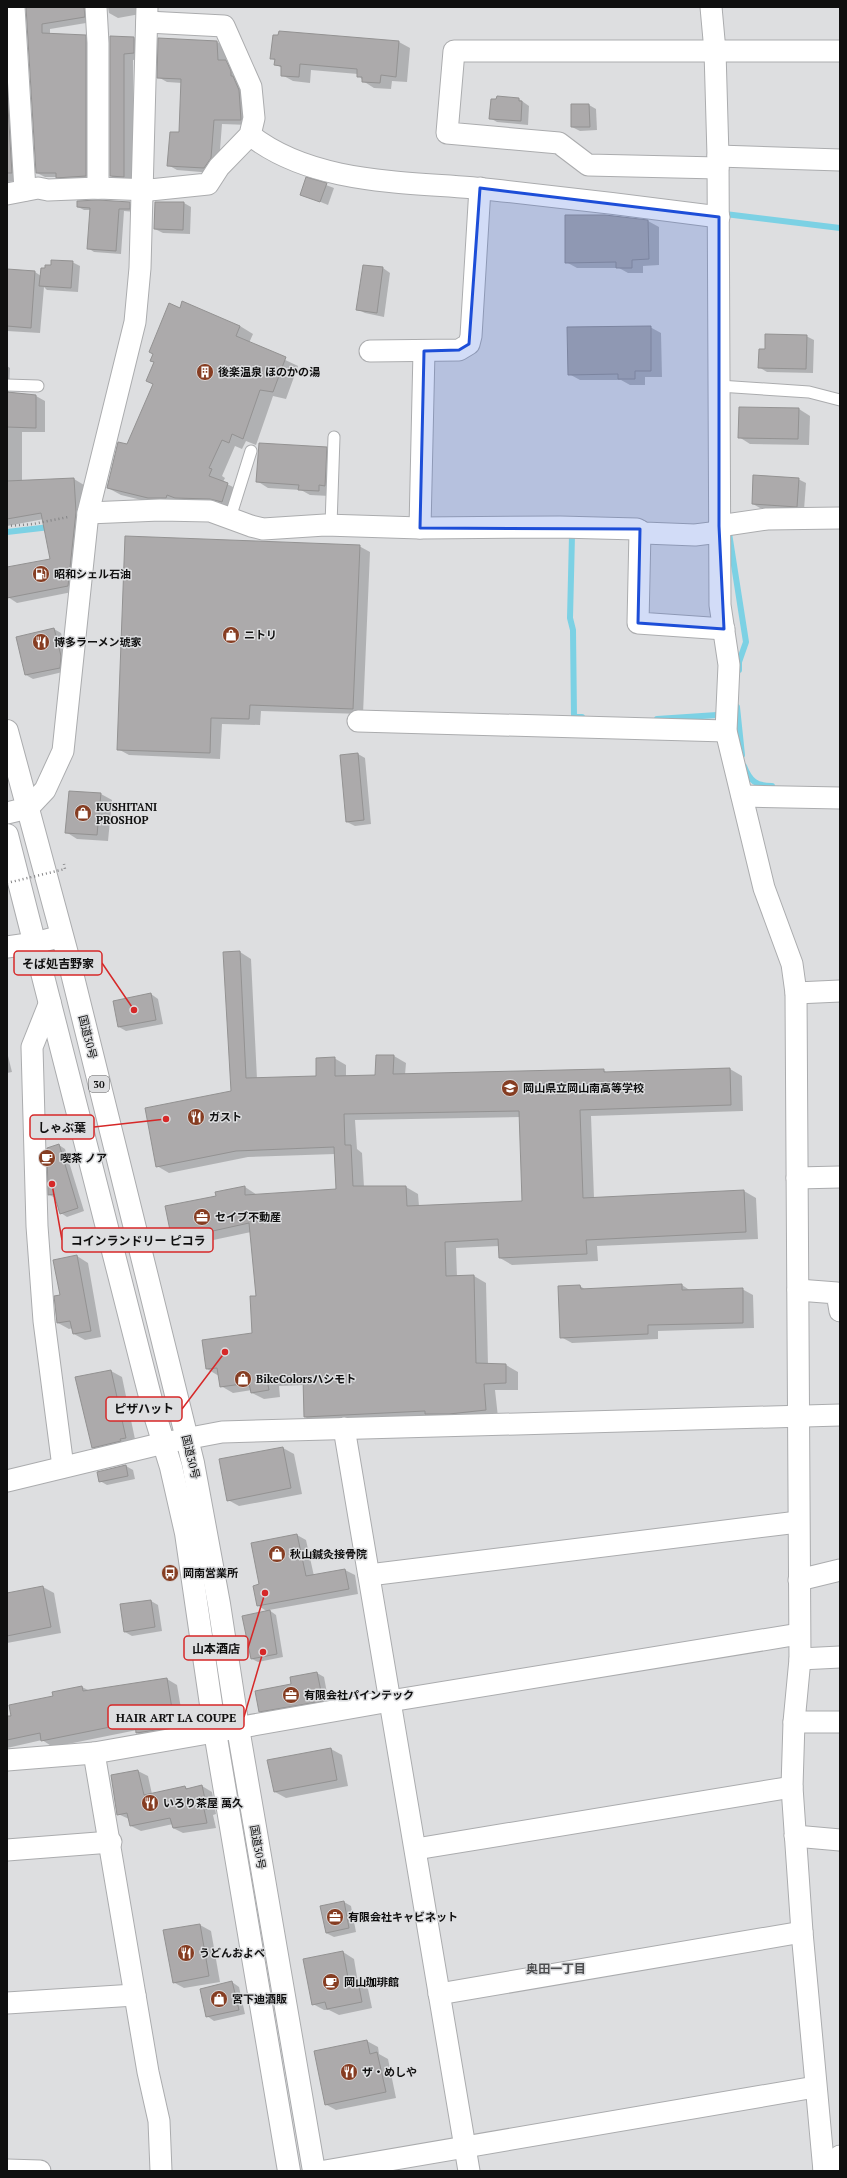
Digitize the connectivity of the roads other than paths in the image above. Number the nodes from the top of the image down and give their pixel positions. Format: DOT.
graph roads {
  1 [pos="14,7"];
  2 [pos="96,7"];
  3 [pos="711,7"];
  4 [pos="147,15"];
  5 [pos="715,51"];
  6 [pos="840,51"];
  7 [pos="250,135"];
  8 [pos="840,160"];
  9 [pos="718,162"];
  10 [pos="98,188"];
  11 [pos="480,188"];
  12 [pos="142,190"];
  13 [pos="16,192"];
  14 [pos="719,217"];
  15 [pos="370,351"];
  16 [pos="424,351"];
  17 [pos="7,385"];
  18 [pos="38,386"];
  19 [pos="719,386"];
  20 [pos="840,400"];
  21 [pos="334,437"];
  22 [pos="251,450"];
  23 [pos="230,518"];
  24 [pos="840,518"];
  25 [pos="87,520"];
  26 [pos="331,525"];
  27 [pos="420,528"];
  28 [pos="719,529"];
  29 [pos="640,531"];
  30 [pos="724,629"];
  31 [pos="358,721"];
  32 [pos="7,731"];
  33 [pos="726,731"];
  34 [pos="742,796"];
  35 [pos="840,798"];
  36 [pos="17,810"];
  37 [pos="7,835"];
  38 [pos="62,936"];
  39 [pos="35,943"];
  40 [pos="7,947"];
  41 [pos="840,992"];
  42 [pos="796,993"];
  43 [pos="50,1002"];
  44 [pos="840,1177"];
  45 [pos="797,1178"];
  46 [pos="798,1290"];
  47 [pos="840,1311"];
  48 [pos="800,1415"];
  49 [pos="840,1415"];
  50 [pos="344,1428"];
  51 [pos="187,1439"];
  52 [pos="164,1443"];
  53 [pos="63,1467"];
  54 [pos="7,1481"];
  55 [pos="798,1522"];
  56 [pos="840,1570"];
  57 [pos="369,1575"];
  58 [pos="799,1580"];
  59 [pos="799,1634"];
  60 [pos="840,1657"];
  61 [pos="800,1659"];
  62 [pos="390,1701"];
  63 [pos="794,1722"];
  64 [pos="840,1722"];
  65 [pos="238,1728"];
  66 [pos="215,1732"];
  67 [pos="94,1753"];
  68 [pos="7,1760"];
  69 [pos="792,1788"];
  70 [pos="795,1836"];
  71 [pos="840,1840"];
  72 [pos="111,1842"];
  73 [pos="416,1849"];
  74 [pos="7,1850"];
  75 [pos="802,1932"];
  76 [pos="440,1994"];
  77 [pos="135,1995"];
  78 [pos="7,2003"];
  79 [pos="816,2087"];
  80 [pos="465,2146"];
  81 [pos="840,2156"];
  82 [pos="7,2170"];
  83 [pos="824,2170"];
  84 [pos="40,2171"];
  85 [pos="161,2171"];
  86 [pos="289,2171"];
  87 [pos="314,2171"];
  88 [pos="325,2171"];
  89 [pos="469,2171"];
  1 -- 13 [label="street"];
  2 -- 10 [label="street"];
  3 -- 5 [label="street"];
  4 -- 7 [label="street"];
  4 -- 12 [label="street"];
  5 -- 6 [label="street"];
  5 -- 9 [label="street"];
  5 -- 9 [label="street"];
  7 -- 11 [label="street"];
  7 -- 12 [label="street"];
  8 -- 9 [label="street"];
  9 -- 14 [label="street"];
  10 -- 12 [label="street"];
  10 -- 13 [label="street"];
  11 -- 14 [label="street"];
  11 -- 16 [label="street"];
  12 -- 25 [label="street"];
  14 -- 19 [label="street"];
  15 -- 16 [label="street"];
  16 -- 27 [label="street"];
  17 -- 18 [label="lane"];
  19 -- 20 [label="lane"];
  19 -- 28 [label="street"];
  21 -- 26 [label="lane"];
  22 -- 23 [label="lane"];
  23 -- 25 [label="street"];
  23 -- 26 [label="street"];
  24 -- 28 [label="street"];
  25 -- 36 [label="street"];
  26 -- 27 [label="street"];
  27 -- 29 [label="street"];
  28 -- 29 [label="street"];
  28 -- 30 [label="street"];
  29 -- 30 [label="street"];
  30 -- 33 [label="street"];
  31 -- 33 [label="street"];
  32 -- 36 [label="highway, 国道30号 / 30"];
  33 -- 34 [label="street"];
  34 -- 35 [label="street"];
  34 -- 42 [label="street"];
  36 -- 38 [label="highway, 国道30号 / 30"];
  37 -- 39 [label="highway, 国道30号 / 30"];
  38 -- 39 [label="street"];
  38 -- 51 [label="highway, 国道30号 / 30"];
  39 -- 40 [label="street"];
  39 -- 43 [label="highway, 国道30号 / 30"];
  41 -- 42 [label="street"];
  42 -- 45 [label="street"];
  43 -- 52 [label="highway, 国道30号 / 30"];
  43 -- 53 [label="street"];
  44 -- 45 [label="street"];
  45 -- 46 [label="street"];
  46 -- 47 [label="street"];
  46 -- 48 [label="street"];
  48 -- 49 [label="street"];
  48 -- 50 [label="street"];
  48 -- 55 [label="street"];
  50 -- 51 [label="street"];
  50 -- 57 [label="street"];
  51 -- 52 [label="street"];
  51 -- 65 [label="highway, 国道30号 / 30"];
  52 -- 53 [label="street"];
  52 -- 66 [label="highway, 国道30号 / 30"];
  53 -- 54 [label="street"];
  55 -- 57 [label="street"];
  55 -- 58 [label="street"];
  56 -- 58 [label="street"];
  57 -- 62 [label="street"];
  58 -- 59 [label="street"];
  59 -- 61 [label="street"];
  59 -- 62 [label="street"];
  60 -- 61 [label="street"];
  61 -- 63 [label="street"];
  62 -- 65 [label="street"];
  62 -- 73 [label="street"];
  63 -- 64 [label="street"];
  63 -- 69 [label="street"];
  65 -- 66 [label="street"];
  65 -- 87 [label="highway, 国道30号 / 30"];
  66 -- 67 [label="street"];
  66 -- 86 [label="highway, 国道30号 / 30"];
  67 -- 68 [label="street"];
  67 -- 72 [label="street"];
  69 -- 70 [label="street"];
  69 -- 73 [label="street"];
  70 -- 71 [label="street"];
  70 -- 75 [label="street"];
  72 -- 74 [label="street"];
  72 -- 77 [label="street"];
  73 -- 76 [label="street"];
  75 -- 76 [label="street"];
  75 -- 79 [label="street"];
  76 -- 80 [label="street"];
  77 -- 78 [label="street"];
  77 -- 85 [label="street"];
  79 -- 80 [label="street"];
  79 -- 83 [label="street"];
  80 -- 88 [label="street"];
  80 -- 89 [label="street"];
  81 -- 83 [label="street"];
  82 -- 84 [label="street"];
}
